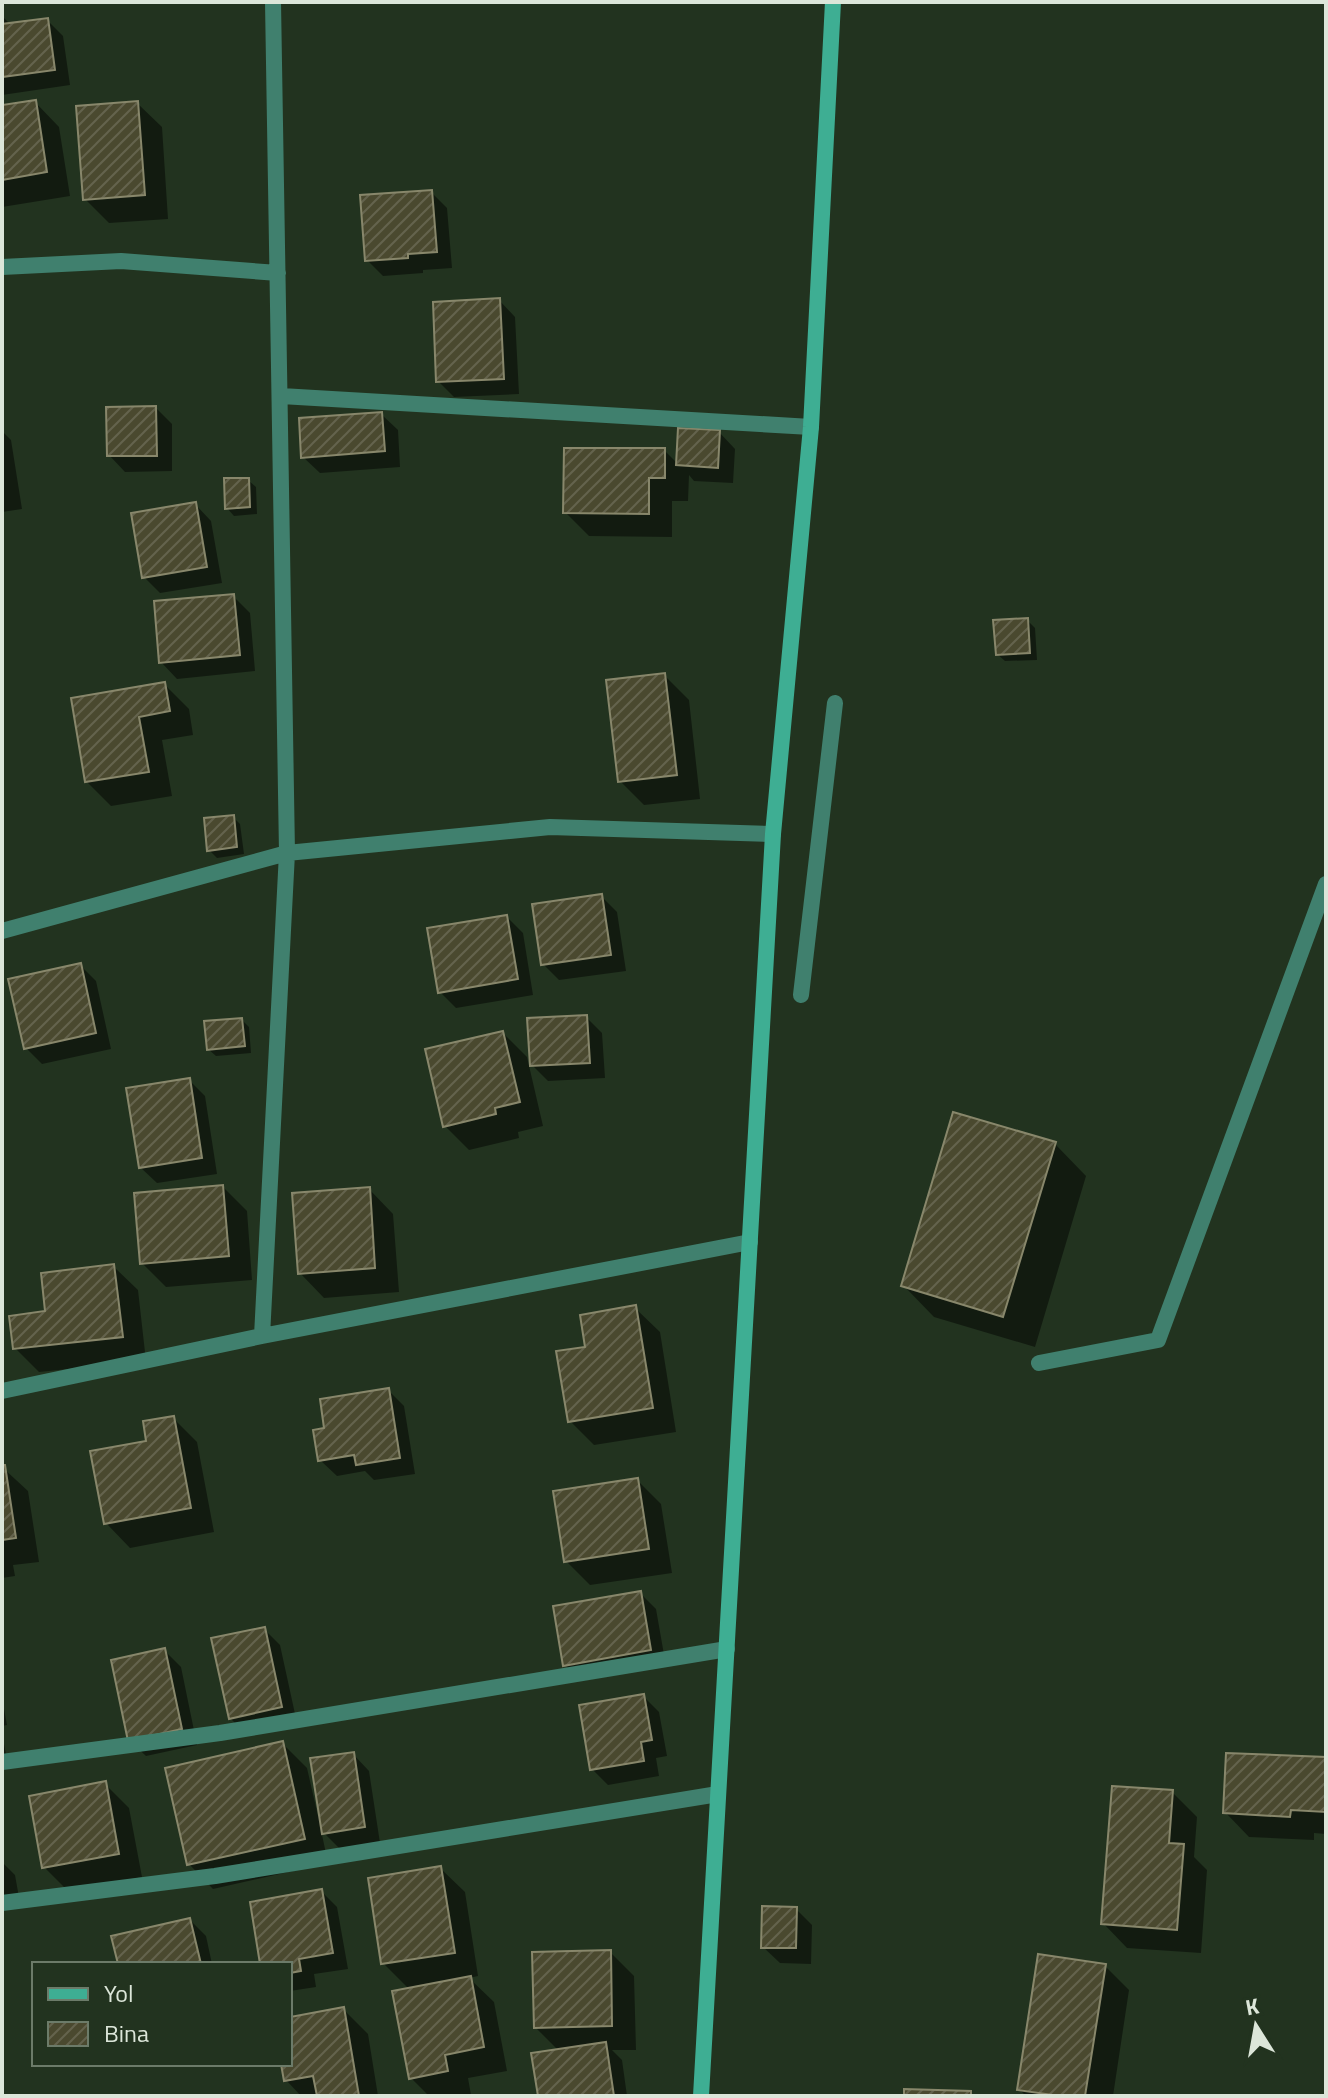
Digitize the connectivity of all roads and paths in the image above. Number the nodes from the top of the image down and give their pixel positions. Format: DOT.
graph roads {
  1 [pos="273,2"];
  2 [pos="833,2"];
  3 [pos="2,267"];
  4 [pos="278,273"];
  5 [pos="281,396"];
  6 [pos="811,427"];
  7 [pos="835,703"];
  8 [pos="773,834"];
  9 [pos="287,853"];
  10 [pos="1326,884"];
  11 [pos="2,931"];
  12 [pos="801,995"];
  13 [pos="750,1242"];
  14 [pos="262,1336"];
  15 [pos="1039,1363"];
  16 [pos="2,1391"];
  17 [pos="727,1649"];
  18 [pos="2,1762"];
  19 [pos="718,1794"];
  20 [pos="2,1903"];
  21 [pos="701,2096"];
  1 -- 4 [label="street"];
  2 -- 6 [label="street"];
  3 -- 4 [label="street"];
  4 -- 5 [label="street"];
  5 -- 6 [label="street"];
  5 -- 9 [label="street"];
  6 -- 8 [label="street"];
  7 -- 12 [label="street"];
  8 -- 9 [label="street"];
  8 -- 13 [label="street"];
  9 -- 11 [label="street"];
  9 -- 14 [label="street"];
  10 -- 15 [label="street"];
  13 -- 14 [label="street"];
  13 -- 17 [label="street"];
  14 -- 16 [label="street"];
  17 -- 18 [label="street"];
  17 -- 19 [label="street"];
  19 -- 20 [label="street"];
  19 -- 21 [label="street"];
}
